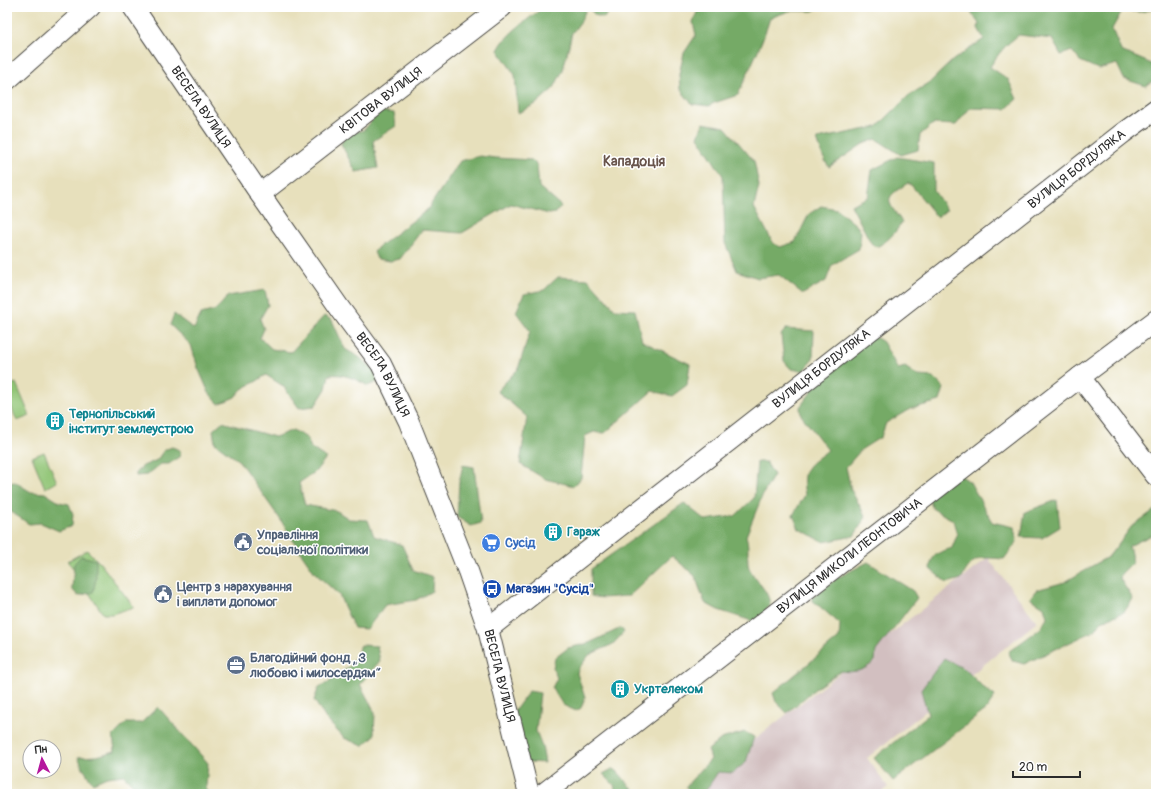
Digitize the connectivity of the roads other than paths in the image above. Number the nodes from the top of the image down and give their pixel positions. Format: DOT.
graph roads {
  1 [pos="90,7"];
  2 [pos="133,7"];
  3 [pos="502,7"];
  4 [pos="7,80"];
  5 [pos="1156,109"];
  6 [pos="260,194"];
  7 [pos="1156,320"];
  8 [pos="1080,377"];
  9 [pos="1156,476"];
  10 [pos="488,629"];
  11 [pos="529,794"];
  12 [pos="543,794"];
  1 -- 4 [label="street"];
  2 -- 6 [label="street, ВЕСЕЛА ВУЛИЦЯ"];
  3 -- 6 [label="street, КВІТОВА ВУЛИЦЯ"];
  5 -- 10 [label="street, ВУЛИЦЯ БОРДУЛЯКА"];
  6 -- 10 [label="street, ВЕСЕЛА ВУЛИЦЯ"];
  7 -- 8 [label="street, ВУЛИЦЯ МИКОЛИ ЛЕОНТОВИЧА"];
  8 -- 9 [label="street"];
  8 -- 12 [label="street, ВУЛИЦЯ МИКОЛИ ЛЕОНТОВИЧА"];
  10 -- 11 [label="street, ВЕСЕЛА ВУЛИЦЯ"];
}
